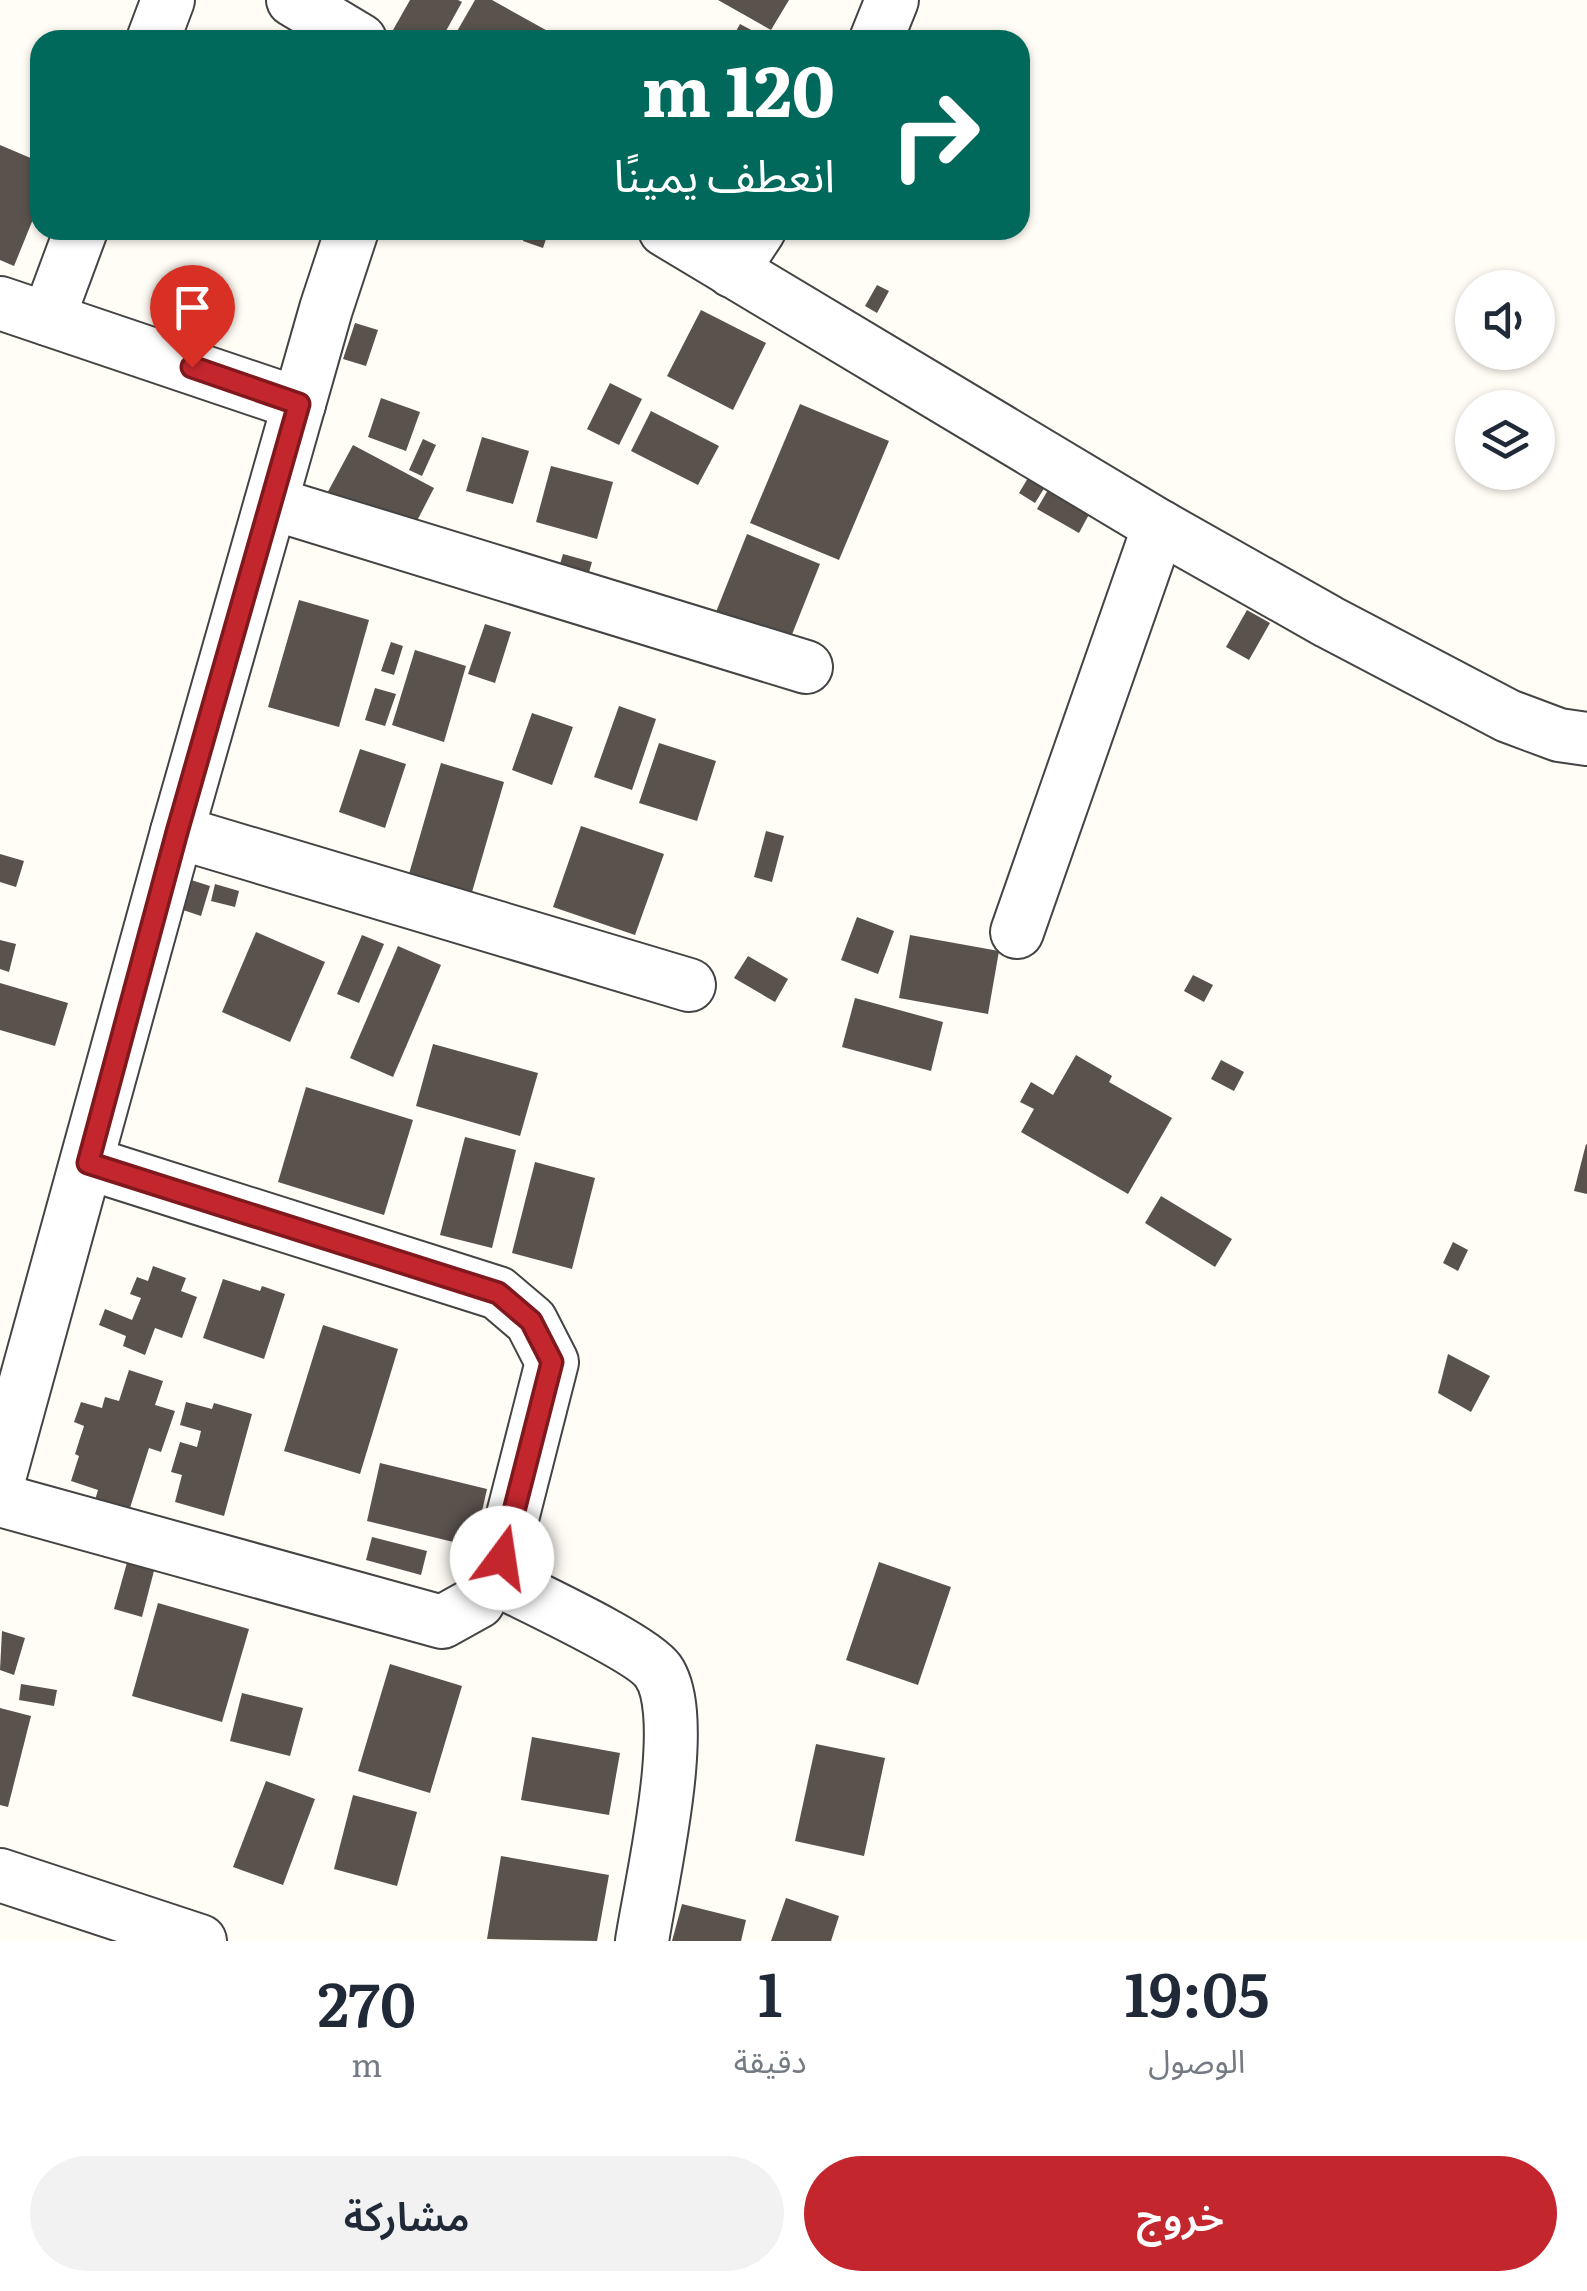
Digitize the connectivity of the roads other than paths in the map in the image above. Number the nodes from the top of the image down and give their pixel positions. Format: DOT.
graph roads {
  1 [pos="168,0"];
  2 [pos="293,0"];
  3 [pos="892,0"];
  4 [pos="156,30"];
  5 [pos="343,30"];
  6 [pos="880,30"];
  7 [pos="74,240"];
  8 [pos="349,240"];
  9 [pos="706,240"];
  10 [pos="746,250"];
  11 [pos="24,311"];
  12 [pos="299,404"];
  13 [pos="271,504"];
  14 [pos="1159,526"];
  15 [pos="806,667"];
  16 [pos="1587,739"];
  17 [pos="177,832"];
  18 [pos="1017,932"];
  19 [pos="689,985"];
  20 [pos="88,1163"];
  21 [pos="0,1475"];
  22 [pos="0,1500"];
  23 [pos="492,1577"];
  24 [pos="0,1875"];
  25 [pos="200,1941"];
  26 [pos="642,1941"];
  1 -- 4 [label="street"];
  2 -- 5 [label="street"];
  3 -- 6 [label="street"];
  7 -- 11 [label="street"];
  8 -- 12 [label="street"];
  9 -- 10 [label="street"];
  10 -- 14 [label="street"];
  11 -- 12 [label="street"];
  12 -- 13 [label="street"];
  13 -- 15 [label="street"];
  13 -- 17 [label="street"];
  14 -- 16 [label="street"];
  14 -- 18 [label="street"];
  17 -- 19 [label="street"];
  17 -- 20 [label="street"];
  20 -- 21 [label="street"];
  20 -- 23 [label="street"];
  22 -- 23 [label="street"];
  23 -- 26 [label="street"];
  24 -- 25 [label="street"];
}
